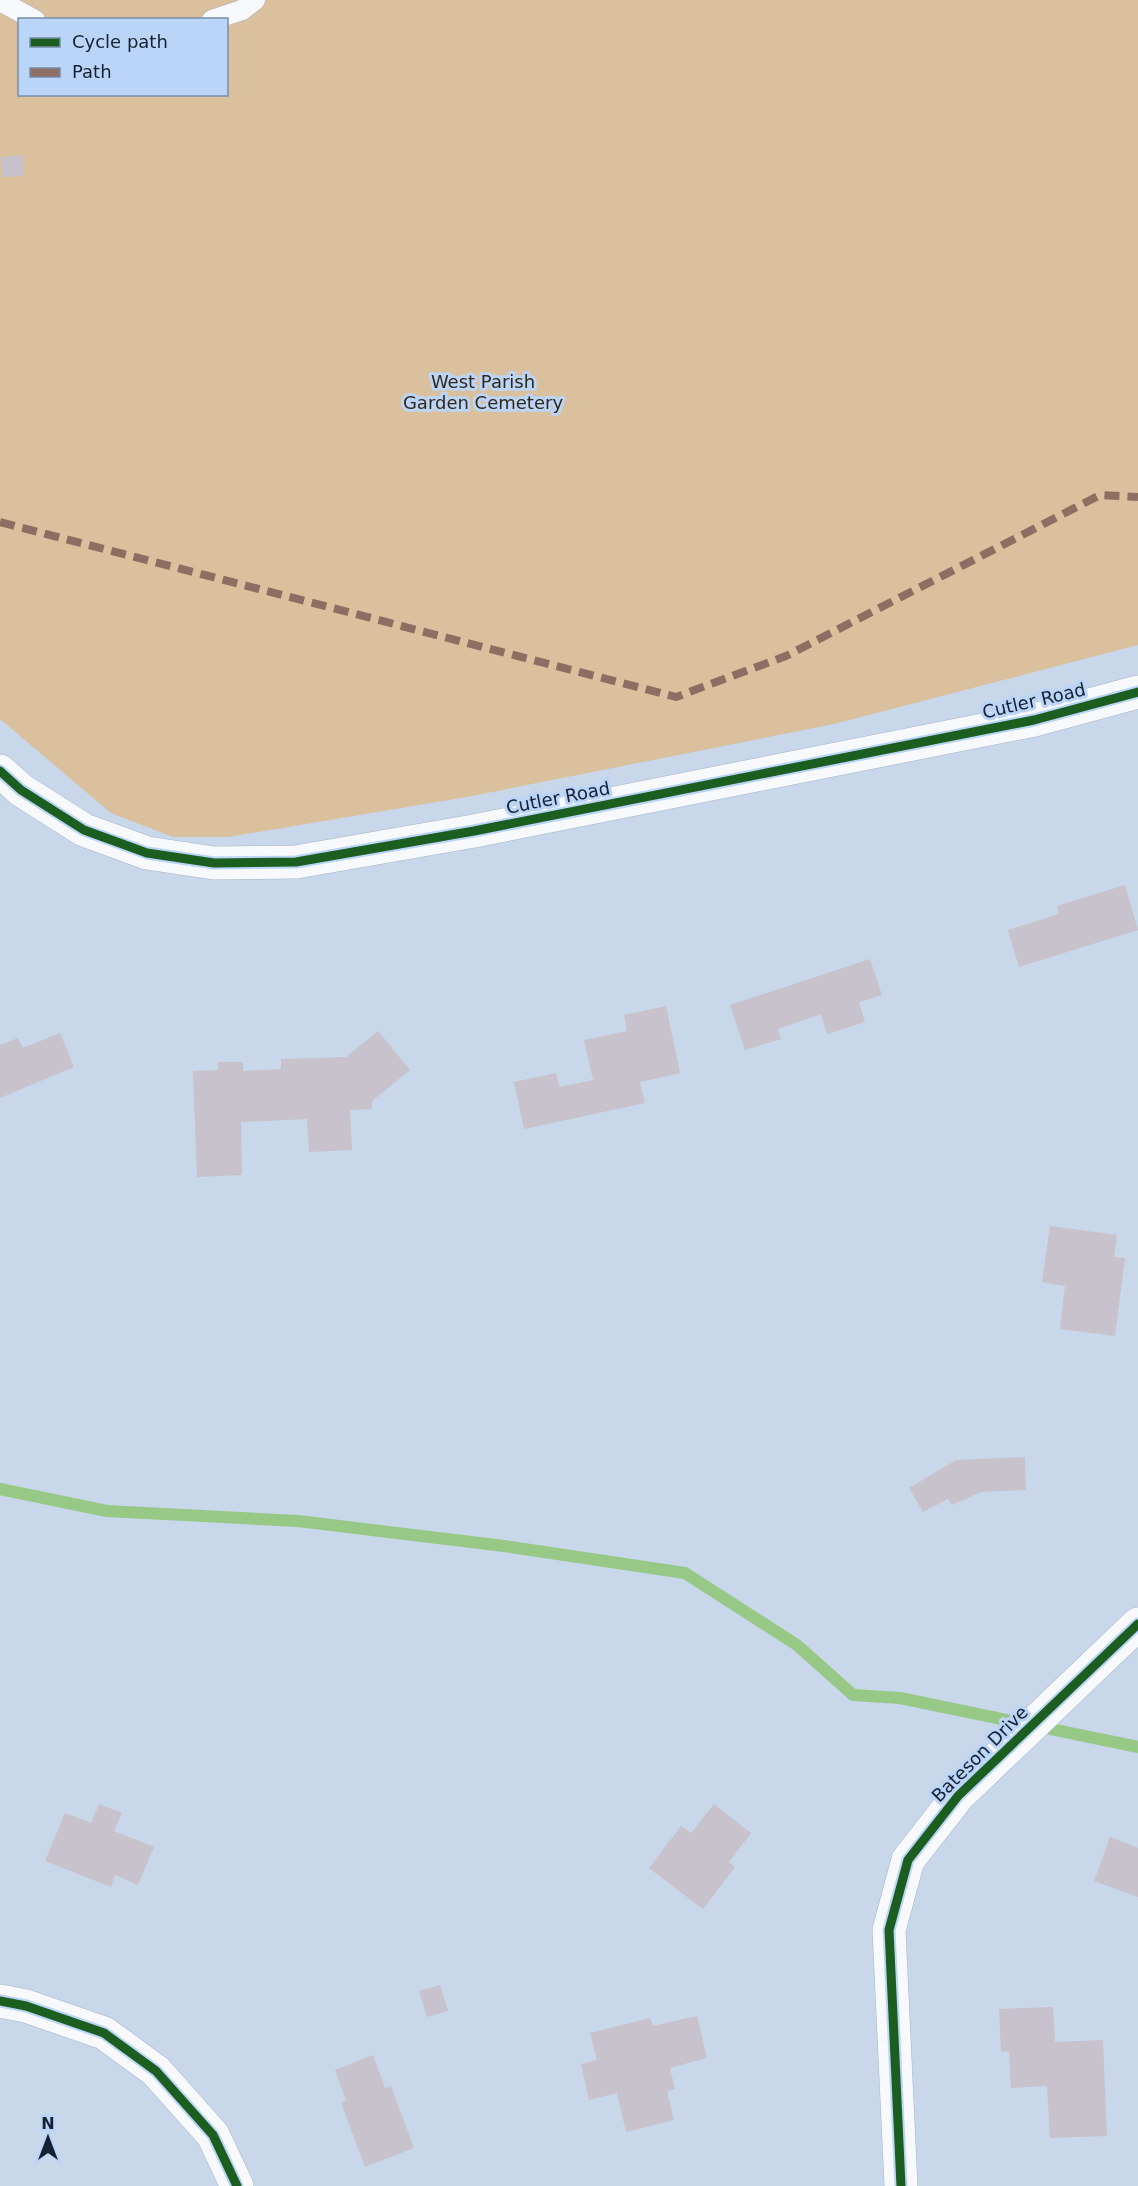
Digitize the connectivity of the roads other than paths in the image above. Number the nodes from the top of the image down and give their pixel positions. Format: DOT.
graph roads {
  1 [pos="255,0"];
  2 [pos="0,1"];
  3 [pos="31,18"];
  4 [pos="218,18"];
  5 [pos="1138,692"];
  6 [pos="0,771"];
  7 [pos="1138,1624"];
  8 [pos="0,2001"];
  9 [pos="237,2186"];
  10 [pos="901,2186"];
  1 -- 4 [label="lane"];
  2 -- 3 [label="lane"];
  5 -- 6 [label="street, Cutler Road"];
  7 -- 10 [label="street, Bateson Drive"];
  8 -- 9 [label="street"];
}
